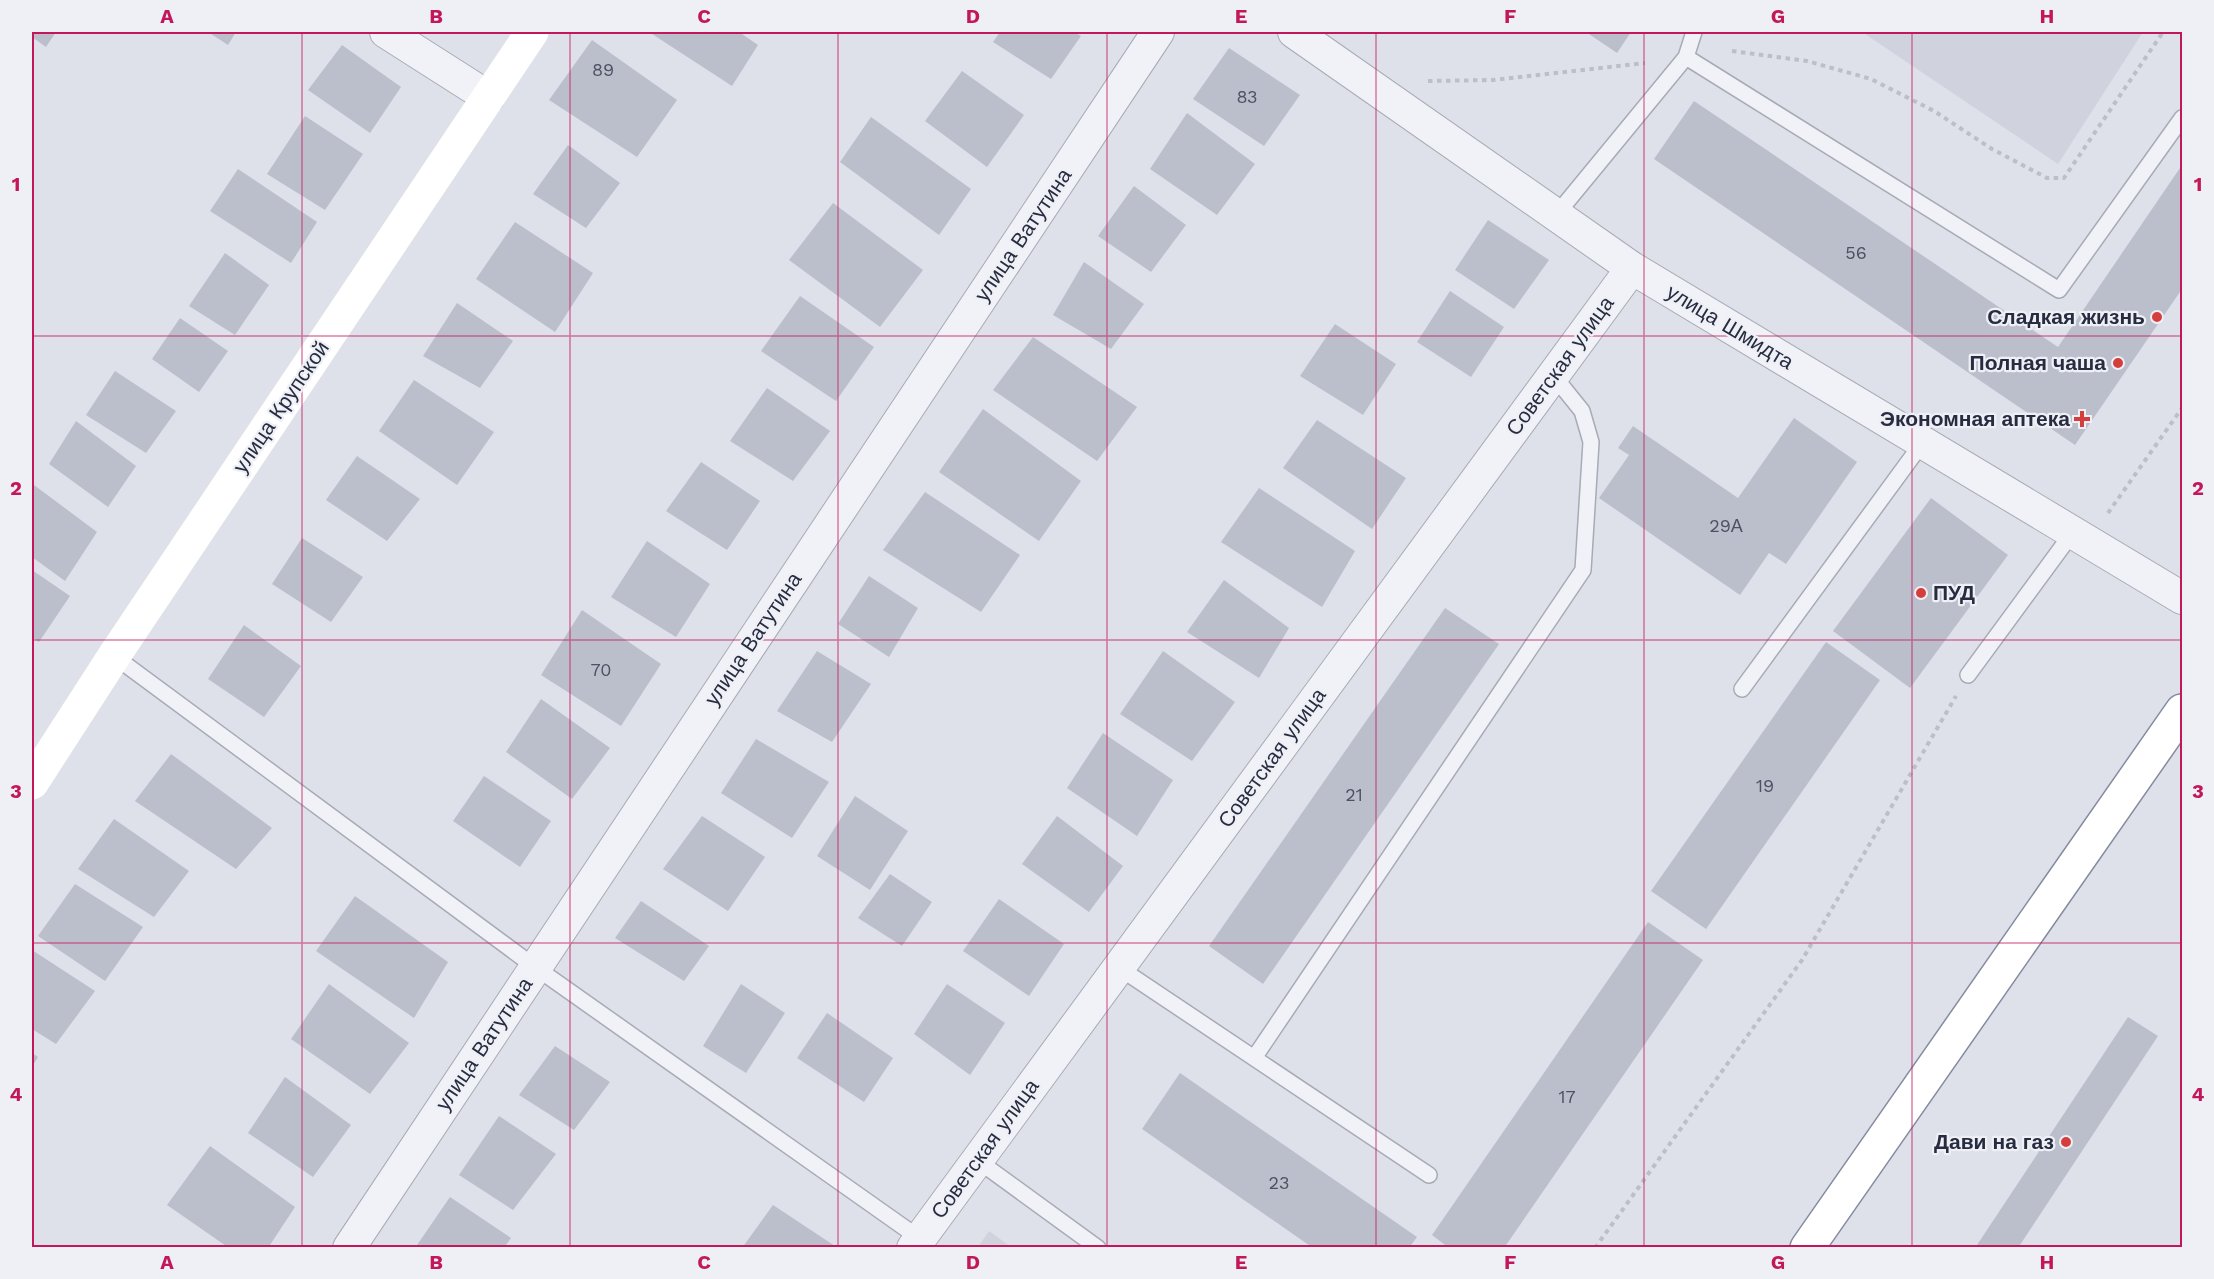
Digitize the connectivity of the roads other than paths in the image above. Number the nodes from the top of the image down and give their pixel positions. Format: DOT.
graph roads {
  1 [pos="386,32"];
  2 [pos="532,32"];
  3 [pos="1158,32"];
  4 [pos="1294,32"];
  5 [pos="1694,32"];
  6 [pos="1686,57"];
  7 [pos="488,97"];
  8 [pos="2182,118"];
  9 [pos="1556,215"];
  10 [pos="1632,268"];
  11 [pos="1553,375"];
  12 [pos="1923,442"];
  13 [pos="2080,536"];
  14 [pos="2182,598"];
  15 [pos="114,656"];
  16 [pos="1968,675"];
  17 [pos="1742,689"];
  18 [pos="2182,711"];
  19 [pos="32,783"];
  20 [pos="535,967"];
  21 [pos="1118,967"];
  22 [pos="1254,1058"];
  23 [pos="977,1160"];
  24 [pos="1429,1174"];
  25 [pos="916,1243"];
  26 [pos="349,1248"];
  27 [pos="1098,1248"];
  28 [pos="1807,1248"];
  1 -- 7 [label="street"];
  2 -- 7 [label="main road, улица Крупской"];
  3 -- 20 [label="street, улица Ватутина"];
  4 -- 9 [label="street, улица Шмидта"];
  5 -- 6 [label="lane"];
  6 -- 8 [label="lane"];
  6 -- 9 [label="lane"];
  7 -- 15 [label="main road, улица Крупской"];
  9 -- 10 [label="street, улица Шмидта"];
  10 -- 11 [label="street, Советская улица"];
  10 -- 12 [label="street, улица Шмидта"];
  11 -- 21 [label="street, Советская улица"];
  11 -- 22 [label="lane"];
  12 -- 13 [label="street, улица Шмидта"];
  12 -- 17 [label="lane"];
  13 -- 14 [label="street, улица Шмидта"];
  13 -- 16 [label="lane"];
  15 -- 19 [label="main road, улица Крупской"];
  15 -- 20 [label="lane"];
  18 -- 28 [label="main road"];
  20 -- 25 [label="lane"];
  20 -- 26 [label="street, улица Ватутина"];
  21 -- 22 [label="lane"];
  21 -- 23 [label="street, Советская улица"];
  22 -- 24 [label="lane"];
  23 -- 25 [label="street, Советская улица"];
  23 -- 27 [label="lane"];
}
